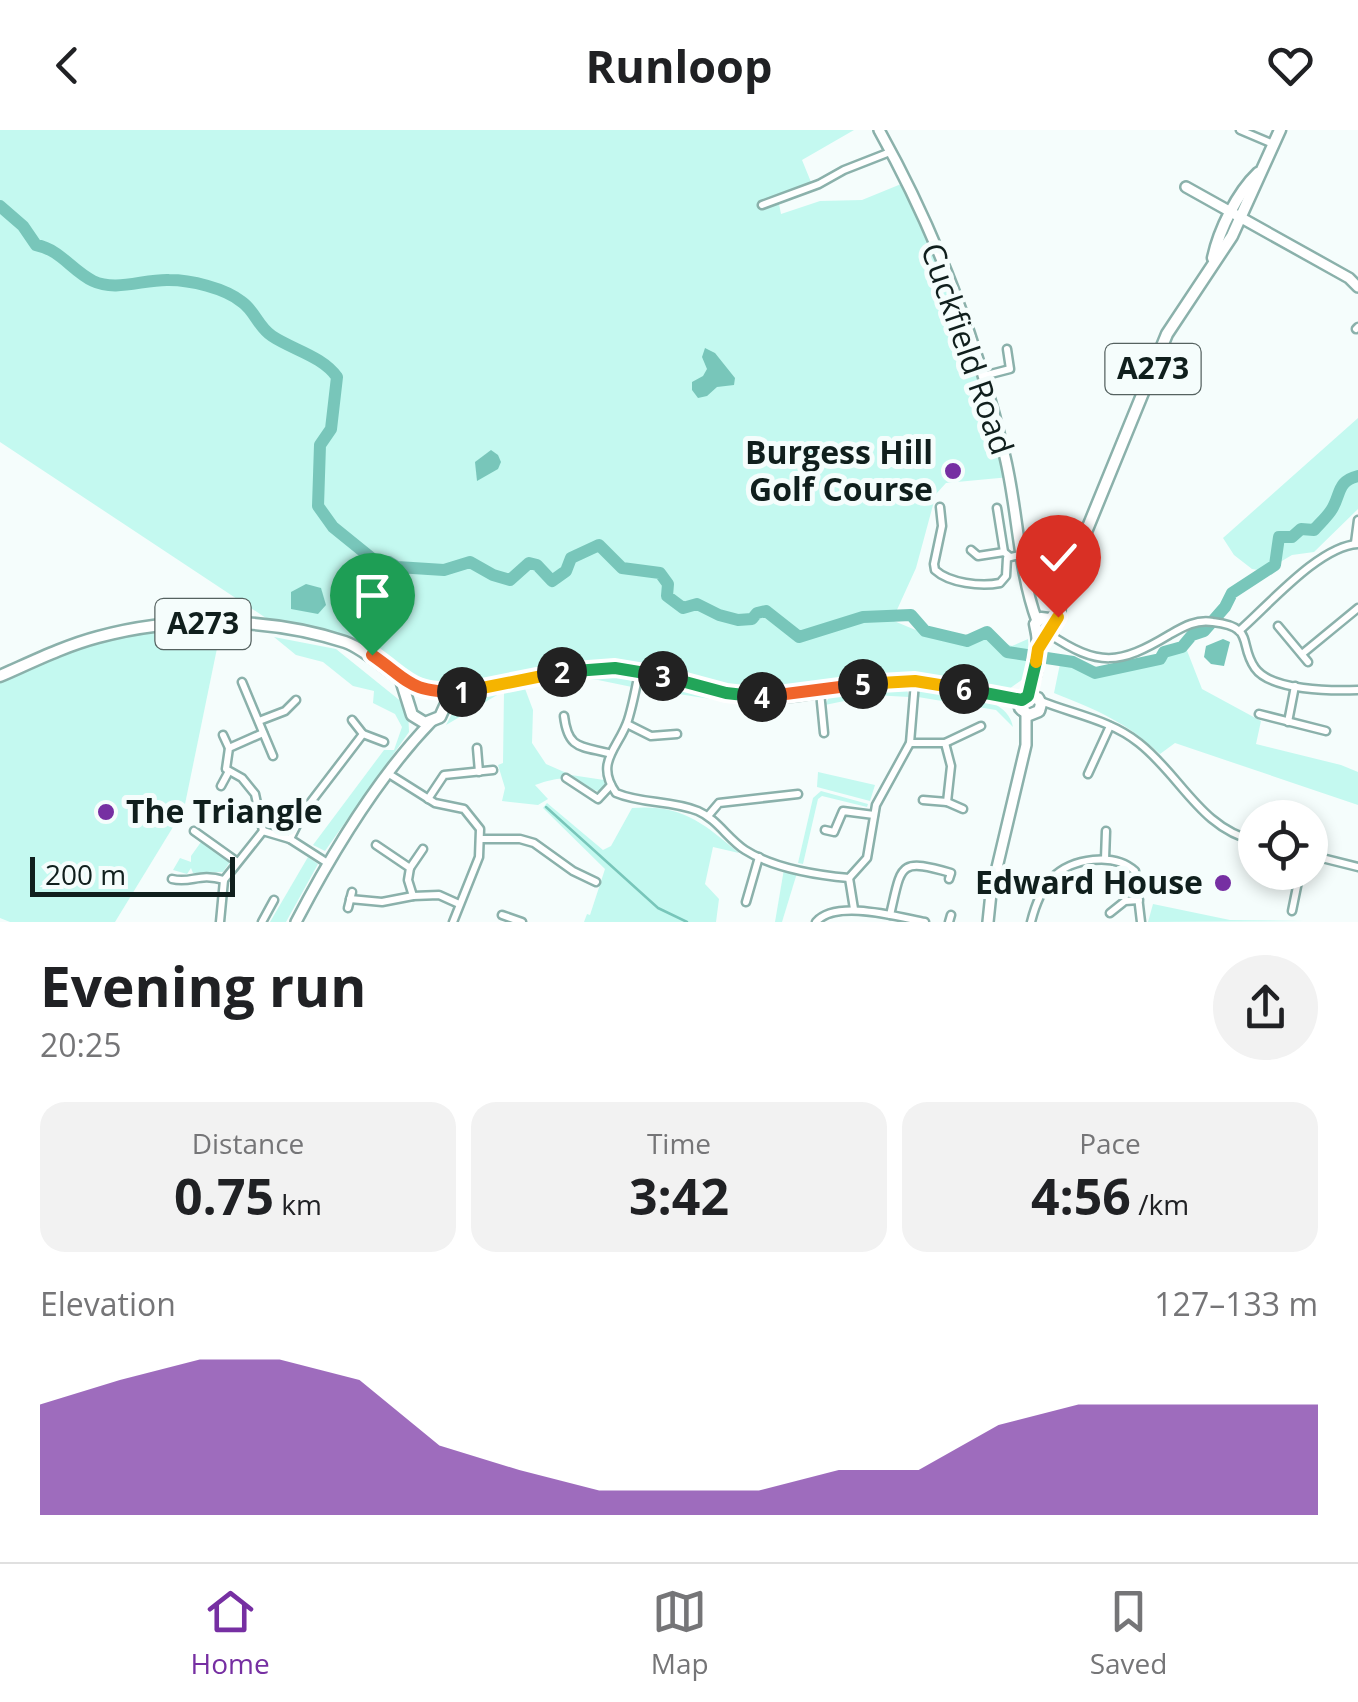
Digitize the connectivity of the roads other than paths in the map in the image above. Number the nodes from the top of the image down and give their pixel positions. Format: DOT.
graph roads {
  1 [pos="880,130"];
  2 [pos="1280,130"];
  3 [pos="1244,131"];
  4 [pos="1273,144"];
  5 [pos="891,151"];
  6 [pos="1186,187"];
  7 [pos="762,205"];
  8 [pos="1237,215"];
  9 [pos="1358,287"];
  10 [pos="1007,350"];
  11 [pos="983,376"];
  12 [pos="940,507"];
  13 [pos="997,508"];
  14 [pos="1358,520"];
  15 [pos="1356,544"];
  16 [pos="972,550"];
  17 [pos="1007,554"];
  18 [pos="1023,554"];
  19 [pos="1358,608"];
  20 [pos="1044,625"];
  21 [pos="1278,626"];
  22 [pos="1240,631"];
  23 [pos="1302,654"];
  24 [pos="1308,662"];
  25 [pos="639,671"];
  26 [pos="0,676"];
  27 [pos="401,680"];
  28 [pos="915,681"];
  29 [pos="242,682"];
  30 [pos="1295,686"];
  31 [pos="420,689"];
  32 [pos="435,690"];
  33 [pos="1358,690"];
  34 [pos="463,692"];
  35 [pos="820,692"];
  36 [pos="296,700"];
  37 [pos="410,706"];
  38 [pos="444,706"];
  39 [pos="1029,707"];
  40 [pos="1259,714"];
  41 [pos="564,716"];
  42 [pos="416,719"];
  43 [pos="352,720"];
  44 [pos="258,721"];
  45 [pos="431,722"];
  46 [pos="1288,722"];
  47 [pos="626,724"];
  48 [pos="981,726"];
  49 [pos="1110,726"];
  50 [pos="1326,731"];
  51 [pos="264,733"];
  52 [pos="363,734"];
  53 [pos="677,734"];
  54 [pos="824,734"];
  55 [pos="223,735"];
  56 [pos="384,742"];
  57 [pos="945,742"];
  58 [pos="910,743"];
  59 [pos="410,744"];
  60 [pos="229,748"];
  61 [pos="477,748"];
  62 [pos="608,753"];
  63 [pos="273,756"];
  64 [pos="493,770"];
  65 [pos="479,772"];
  66 [pos="228,773"];
  67 [pos="389,774"];
  68 [pos="1088,774"];
  69 [pos="566,778"];
  70 [pos="222,786"];
  71 [pos="611,786"];
  72 [pos="798,794"];
  73 [pos="428,799"];
  74 [pos="923,800"];
  75 [pos="947,802"];
  76 [pos="963,810"];
  77 [pos="874,815"];
  78 [pos="708,816"];
  79 [pos="263,830"];
  80 [pos="825,830"];
  81 [pos="194,831"];
  82 [pos="1106,831"];
  83 [pos="1238,836"];
  84 [pos="481,838"];
  85 [pos="290,839"];
  86 [pos="376,845"];
  87 [pos="423,849"];
  88 [pos="759,857"];
  89 [pos="1105,859"];
  90 [pos="1328,860"];
  91 [pos="236,861"];
  92 [pos="330,864"];
  93 [pos="1358,867"];
  94 [pos="410,868"];
  95 [pos="849,878"];
  96 [pos="172,879"];
  97 [pos="949,879"];
  98 [pos="224,880"];
  99 [pos="596,882"];
  100 [pos="1296,890"];
  101 [pos="414,896"];
  102 [pos="274,900"];
  103 [pos="1139,900"];
  104 [pos="746,902"];
  105 [pos="459,904"];
  106 [pos="348,908"];
  107 [pos="854,909"];
  108 [pos="1292,911"];
  109 [pos="1110,913"];
  110 [pos="502,915"];
  111 [pos="890,915"];
  112 [pos="220,922"];
  113 [pos="262,922"];
  114 [pos="296,922"];
  115 [pos="453,922"];
  116 [pos="522,922"];
  117 [pos="816,922"];
  118 [pos="925,922"];
  119 [pos="988,922"];
  120 [pos="1031,922"];
  121 [pos="1141,922"];
  1 -- 5 [label="main road, Cuckfield Road"];
  2 -- 4 [label="main road, A273"];
  3 -- 4 [label="street"];
  4 -- 8 [label="main road, A273"];
  5 -- 7 [label="street"];
  5 -- 11 [label="main road, Cuckfield Road"];
  6 -- 8 [label="main road"];
  8 -- 9 [label="main road"];
  8 -- 20 [label="main road, A273"];
  10 -- 11 [label="street"];
  11 -- 18 [label="main road, Cuckfield Road"];
  12 -- 17 [label="street"];
  13 -- 17 [label="street"];
  14 -- 15 [label="street"];
  15 -- 22 [label="street"];
  16 -- 17 [label="street"];
  17 -- 18 [label="street"];
  18 -- 20 [label="main road, Cuckfield Road"];
  19 -- 23 [label="street"];
  20 -- 22 [label="street"];
  20 -- 39 [label="main road, A273"];
  21 -- 23 [label="street"];
  22 -- 30 [label="street"];
  23 -- 24 [label="street"];
  25 -- 34 [label="main road"];
  25 -- 35 [label="main road"];
  25 -- 47 [label="street"];
  26 -- 27 [label="main road, A273"];
  27 -- 31 [label="main road, A273"];
  27 -- 37 [label="main road"];
  28 -- 35 [label="main road"];
  28 -- 39 [label="main road"];
  28 -- 58 [label="street"];
  29 -- 44 [label="street"];
  30 -- 33 [label="street"];
  30 -- 46 [label="street"];
  31 -- 32 [label="main road"];
  31 -- 37 [label="main road"];
  32 -- 34 [label="main road"];
  32 -- 38 [label="main road"];
  34 -- 38 [label="main road"];
  35 -- 54 [label="street"];
  36 -- 44 [label="street"];
  37 -- 42 [label="main road"];
  38 -- 45 [label="main road"];
  39 -- 49 [label="street"];
  39 -- 119 [label="main road"];
  40 -- 46 [label="street"];
  41 -- 62 [label="street"];
  42 -- 45 [label="main road"];
  42 -- 59 [label="main road"];
  43 -- 52 [label="street"];
  44 -- 51 [label="street"];
  45 -- 59 [label="main road"];
  46 -- 50 [label="street"];
  47 -- 53 [label="street"];
  47 -- 62 [label="street"];
  48 -- 57 [label="street"];
  49 -- 68 [label="street"];
  49 -- 83 [label="street"];
  51 -- 60 [label="street"];
  51 -- 63 [label="street"];
  52 -- 56 [label="street"];
  52 -- 85 [label="street"];
  55 -- 60 [label="street"];
  57 -- 58 [label="street"];
  57 -- 75 [label="street"];
  58 -- 77 [label="street"];
  59 -- 67 [label="main road"];
  60 -- 66 [label="street"];
  61 -- 65 [label="street"];
  62 -- 71 [label="street"];
  64 -- 65 [label="street"];
  65 -- 73 [label="street"];
  66 -- 70 [label="street"];
  66 -- 79 [label="street"];
  67 -- 73 [label="street"];
  67 -- 92 [label="main road"];
  69 -- 71 [label="street"];
  71 -- 78 [label="street"];
  72 -- 78 [label="street"];
  73 -- 84 [label="street"];
  74 -- 75 [label="street"];
  75 -- 76 [label="street"];
  77 -- 80 [label="street"];
  77 -- 95 [label="street"];
  78 -- 88 [label="street"];
  79 -- 85 [label="street"];
  79 -- 91 [label="street"];
  81 -- 91 [label="street"];
  82 -- 89 [label="street"];
  84 -- 99 [label="street"];
  84 -- 105 [label="street"];
  85 -- 92 [label="street"];
  86 -- 94 [label="street"];
  87 -- 94 [label="street"];
  88 -- 95 [label="street"];
  88 -- 104 [label="street"];
  89 -- 103 [label="street"];
  89 -- 120 [label="street"];
  90 -- 93 [label="street"];
  91 -- 98 [label="street"];
  92 -- 114 [label="main road"];
  94 -- 101 [label="street"];
  95 -- 107 [label="street"];
  96 -- 98 [label="street"];
  97 -- 111 [label="street"];
  98 -- 112 [label="street"];
  100 -- 108 [label="street"];
  101 -- 105 [label="street"];
  101 -- 106 [label="street"];
  102 -- 113 [label="street"];
  103 -- 109 [label="street"];
  103 -- 121 [label="street"];
  105 -- 115 [label="street"];
  107 -- 111 [label="street"];
  107 -- 117 [label="street"];
  110 -- 116 [label="street"];
  111 -- 118 [label="street"];
}
